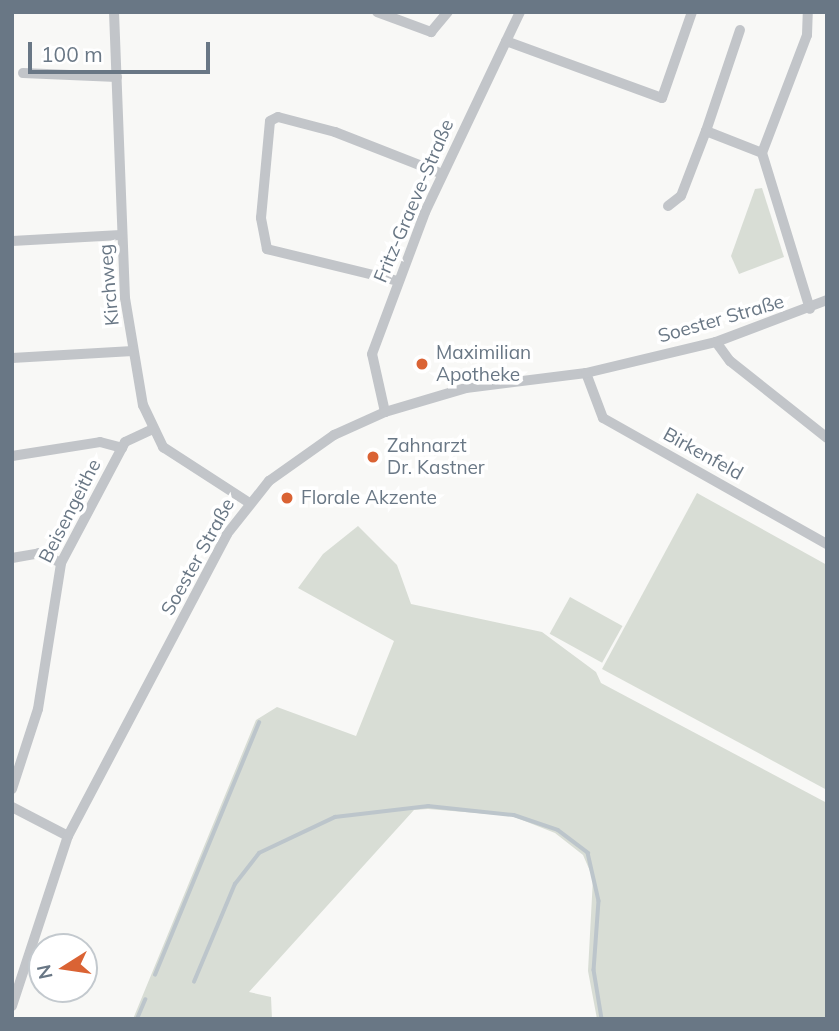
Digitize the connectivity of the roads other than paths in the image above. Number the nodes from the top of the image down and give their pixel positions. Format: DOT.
graph roads {
  1 [pos="114,12"];
  2 [pos="377,12"];
  3 [pos="448,12"];
  4 [pos="520,12"];
  5 [pos="692,12"];
  6 [pos="808,12"];
  7 [pos="740,30"];
  8 [pos="506,41"];
  9 [pos="23,73"];
  10 [pos="117,77"];
  11 [pos="706,131"];
  12 [pos="762,153"];
  13 [pos="442,174"];
  14 [pos="668,206"];
  15 [pos="121,236"];
  16 [pos="12,241"];
  17 [pos="398,281"];
  18 [pos="827,300"];
  19 [pos="810,309"];
  20 [pos="716,341"];
  21 [pos="133,351"];
  22 [pos="12,358"];
  23 [pos="586,373"];
  24 [pos="385,412"];
  25 [pos="151,430"];
  26 [pos="827,438"];
  27 [pos="122,448"];
  28 [pos="12,456"];
  29 [pos="248,502"];
  30 [pos="827,544"];
  31 [pos="12,558"];
  32 [pos="61,563"];
  33 [pos="12,789"];
  34 [pos="12,807"];
  35 [pos="68,836"];
  36 [pos="12,1006"];
  1 -- 10 [label="street, Kirchweg"];
  2 -- 3 [label="street"];
  4 -- 8 [label="street, Fritz-Graeve-Straße"];
  5 -- 8 [label="street"];
  6 -- 12 [label="street"];
  7 -- 11 [label="street"];
  8 -- 13 [label="street, Fritz-Graeve-Straße"];
  9 -- 10 [label="street"];
  10 -- 15 [label="street, Kirchweg"];
  11 -- 12 [label="street"];
  11 -- 14 [label="street"];
  12 -- 19 [label="street"];
  13 -- 17 [label="street, Fritz-Graeve-Straße"];
  13 -- 17 [label="street"];
  15 -- 16 [label="street"];
  15 -- 21 [label="street, Kirchweg"];
  17 -- 24 [label="street, Fritz-Graeve-Straße"];
  18 -- 19 [label="street, Soester Straße"];
  19 -- 20 [label="street, Soester Straße"];
  20 -- 23 [label="street, Soester Straße"];
  20 -- 26 [label="street"];
  21 -- 22 [label="street"];
  21 -- 25 [label="street, Kirchweg"];
  23 -- 24 [label="street, Soester Straße"];
  23 -- 30 [label="street, Birkenfeld"];
  24 -- 29 [label="street, Soester Straße"];
  25 -- 27 [label="street, Beisengeithe"];
  25 -- 29 [label="street"];
  27 -- 28 [label="street"];
  27 -- 32 [label="street, Beisengeithe"];
  29 -- 35 [label="street, Soester Straße"];
  31 -- 32 [label="street"];
  32 -- 33 [label="street, Beisengeithe"];
  34 -- 35 [label="street"];
  35 -- 36 [label="street, Soester Straße"];
}
